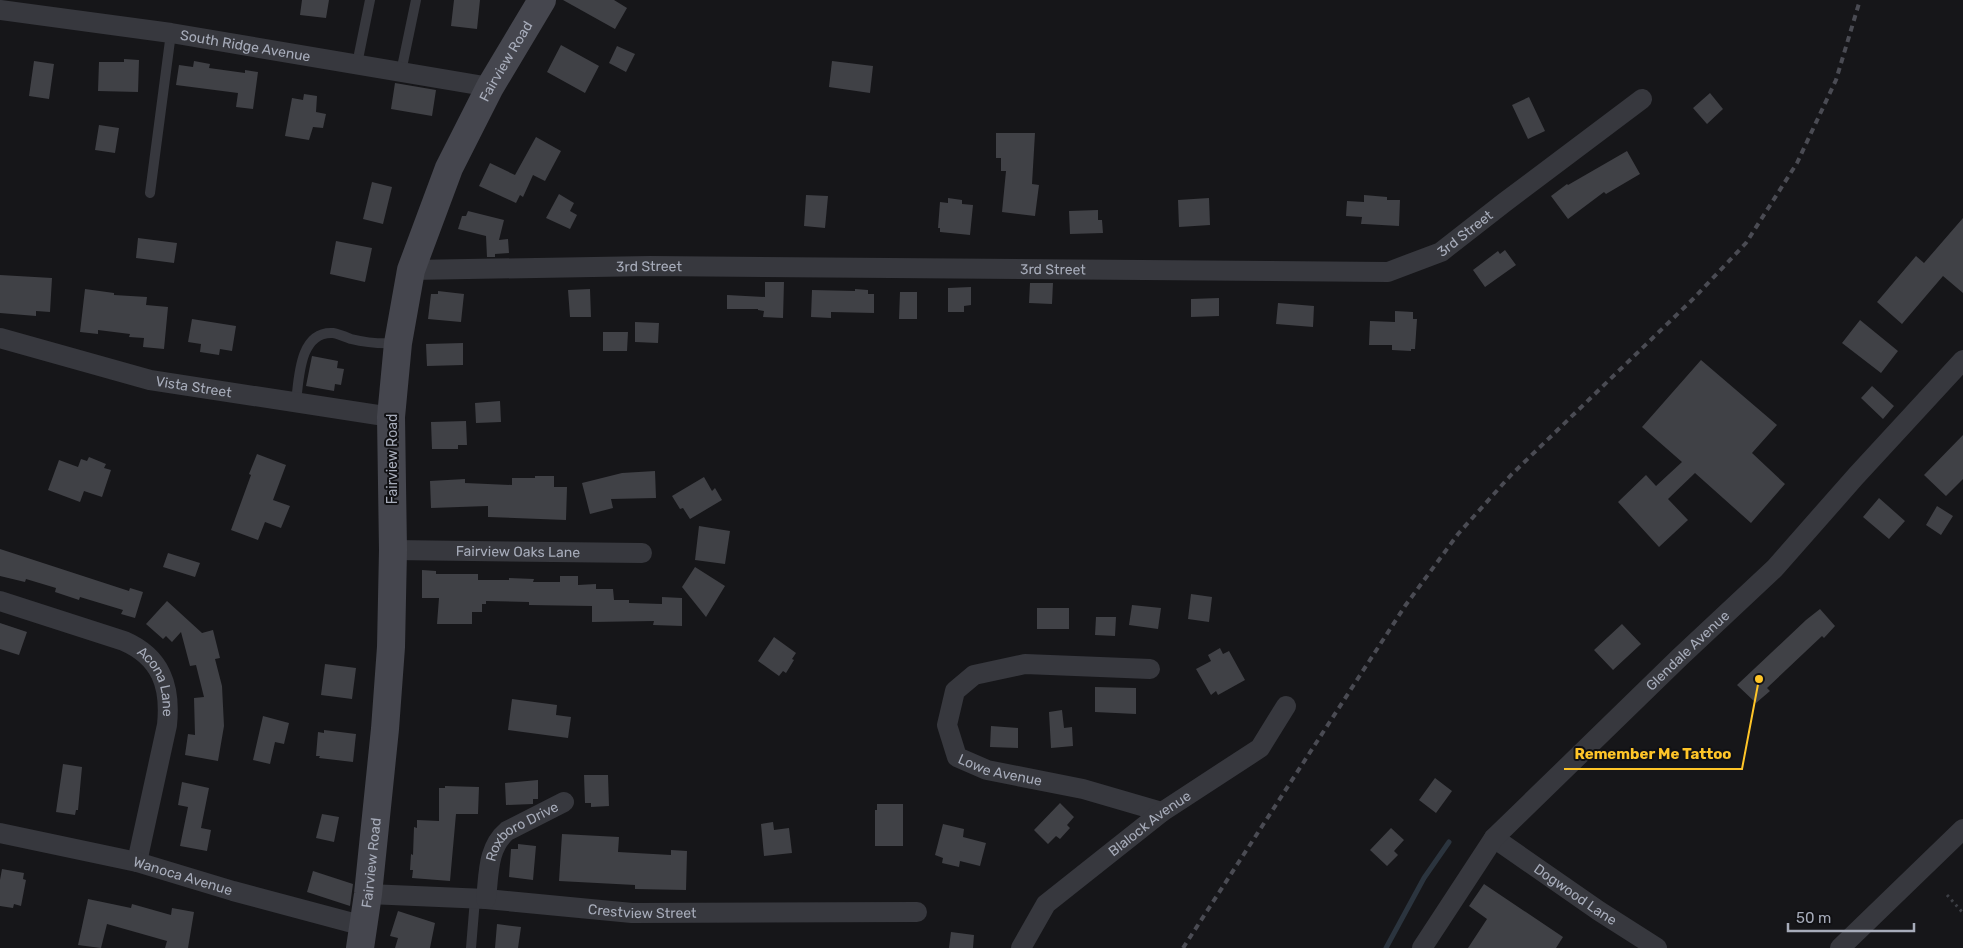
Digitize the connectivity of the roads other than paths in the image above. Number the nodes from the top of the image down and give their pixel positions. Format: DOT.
graph roads {
  1 [pos="370,0"];
  2 [pos="416,0"];
  3 [pos="542,0"];
  4 [pos="0,10"];
  5 [pos="171,33"];
  6 [pos="357,64"];
  7 [pos="401,72"];
  8 [pos="490,87"];
  9 [pos="1642,99"];
  10 [pos="150,193"];
  11 [pos="411,270"];
  12 [pos="0,338"];
  13 [pos="398,343"];
  14 [pos="1963,360"];
  15 [pos="296,402"];
  16 [pos="391,417"];
  17 [pos="393,550"];
  18 [pos="642,552"];
  19 [pos="0,601"];
  20 [pos="1150,669"];
  21 [pos="1286,706"];
  22 [pos="564,802"];
  23 [pos="1162,812"];
  24 [pos="1963,830"];
  25 [pos="0,833"];
  26 [pos="1494,838"];
  27 [pos="137,862"];
  28 [pos="368,894"];
  29 [pos="481,899"];
  30 [pos="917,912"];
  31 [pos="362,937"];
  32 [pos="471,948"];
  33 [pos="1021,948"];
  34 [pos="1422,948"];
  35 [pos="1657,948"];
  36 [pos="1840,948"];
  1 -- 6 [label="lane"];
  2 -- 7 [label="lane"];
  3 -- 8 [label="main road, Fairview Road"];
  4 -- 5 [label="street, South Ridge Avenue"];
  5 -- 6 [label="street, South Ridge Avenue"];
  5 -- 10 [label="lane"];
  6 -- 7 [label="street, South Ridge Avenue"];
  7 -- 8 [label="street, South Ridge Avenue"];
  8 -- 11 [label="main road, Fairview Road"];
  9 -- 11 [label="street, 3rd Street"];
  11 -- 13 [label="main road, Fairview Road"];
  12 -- 15 [label="street, Vista Street"];
  13 -- 15 [label="lane"];
  13 -- 16 [label="main road, Fairview Road"];
  14 -- 26 [label="street, Glendale Avenue"];
  15 -- 16 [label="street, Vista Street"];
  16 -- 17 [label="main road, Fairview Road"];
  17 -- 18 [label="street, Fairview Oaks Lane"];
  17 -- 28 [label="main road, Fairview Road"];
  19 -- 27 [label="street, Acona Lane"];
  20 -- 23 [label="street, Lowe Avenue"];
  21 -- 23 [label="street, Blalock Avenue"];
  22 -- 29 [label="street, Roxboro Drive"];
  23 -- 33 [label="street, Blalock Avenue"];
  24 -- 36 [label="street"];
  25 -- 27 [label="street, Wanoca Avenue"];
  26 -- 34 [label="street, Glendale Avenue"];
  26 -- 35 [label="street, Dogwood Lane"];
  27 -- 31 [label="street, Wanoca Avenue"];
  28 -- 29 [label="street, Crestview Street"];
  28 -- 31 [label="main road, Fairview Road"];
  29 -- 30 [label="street, Crestview Street"];
  29 -- 32 [label="lane"];
}
